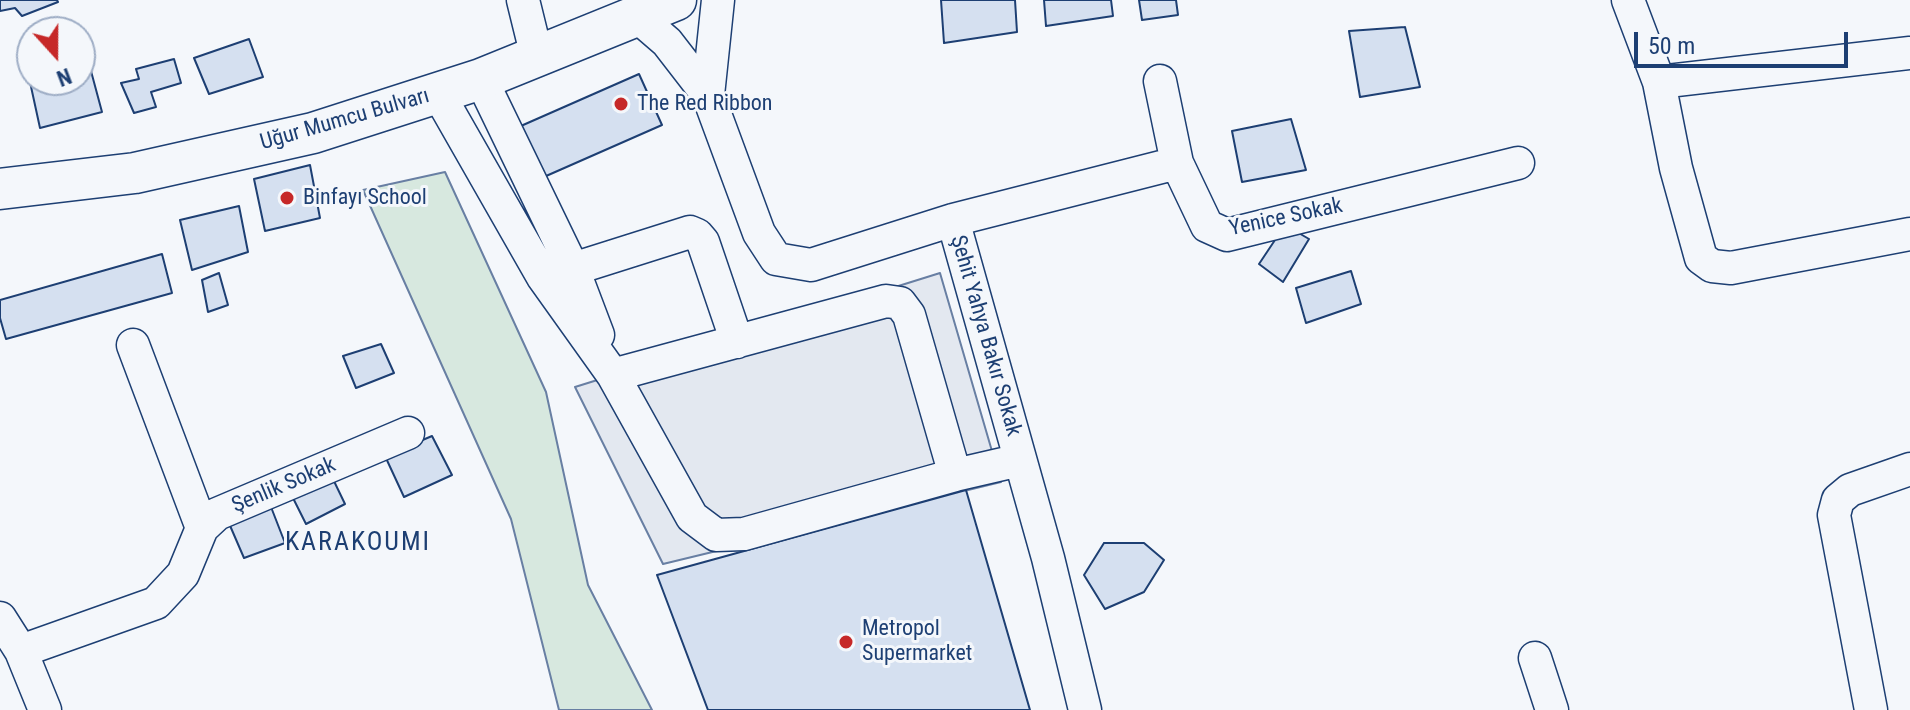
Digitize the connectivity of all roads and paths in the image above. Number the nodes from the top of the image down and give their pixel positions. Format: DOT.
graph roads {
  1 [pos="523,0"];
  2 [pos="676,0"];
  3 [pos="718,0"];
  4 [pos="1628,0"];
  5 [pos="638,17"];
  6 [pos="1910,53"];
  7 [pos="537,57"];
  8 [pos="481,79"];
  9 [pos="1160,81"];
  10 [pos="1659,82"];
  11 [pos="438,93"];
  12 [pos="708,95"];
  13 [pos="1177,163"];
  14 [pos="1518,163"];
  15 [pos="0,189"];
  16 [pos="953,220"];
  17 [pos="1910,234"];
  18 [pos="573,269"];
  19 [pos="737,342"];
  20 [pos="133,345"];
  21 [pos="613,375"];
  22 [pos="408,433"];
  23 [pos="1020,460"];
  24 [pos="1910,469"];
  25 [pos="955,475"];
  26 [pos="202,528"];
  27 [pos="0,618"];
  28 [pos="21,651"];
  29 [pos="1535,658"];
  30 [pos="45,710"];
  31 [pos="1085,710"];
  32 [pos="1552,710"];
  33 [pos="1871,710"];
  1 -- 7 [label="street"];
  2 -- 5 [label="main road, Uğur Mumcu Bulvarı"];
  3 -- 12 [label="street"];
  4 -- 10 [label="street"];
  5 -- 7 [label="main road, Uğur Mumcu Bulvarı"];
  5 -- 12 [label="street"];
  6 -- 10 [label="street"];
  7 -- 8 [label="main road, Uğur Mumcu Bulvarı"];
  8 -- 11 [label="main road, Uğur Mumcu Bulvarı"];
  8 -- 18 [label="street"];
  9 -- 13 [label="street, Yenice Sokak"];
  10 -- 17 [label="street"];
  11 -- 15 [label="main road, Uğur Mumcu Bulvarı"];
  11 -- 21 [label="street"];
  12 -- 16 [label="street, Şehit Yahya Bakır Sokak"];
  13 -- 14 [label="street, Yenice Sokak"];
  13 -- 16 [label="street"];
  16 -- 23 [label="street, Şehit Yahya Bakır Sokak"];
  18 -- 19 [label="street"];
  18 -- 21 [label="street"];
  19 -- 21 [label="street"];
  19 -- 25 [label="street"];
  20 -- 26 [label="street"];
  21 -- 25 [label="street"];
  22 -- 26 [label="street, Şenlik Sokak"];
  23 -- 25 [label="street"];
  23 -- 31 [label="street, Şehit Yahya Bakır Sokak"];
  24 -- 33 [label="street"];
  26 -- 28 [label="street"];
  27 -- 28 [label="street"];
  28 -- 30 [label="street"];
  29 -- 32 [label="street"];
}
